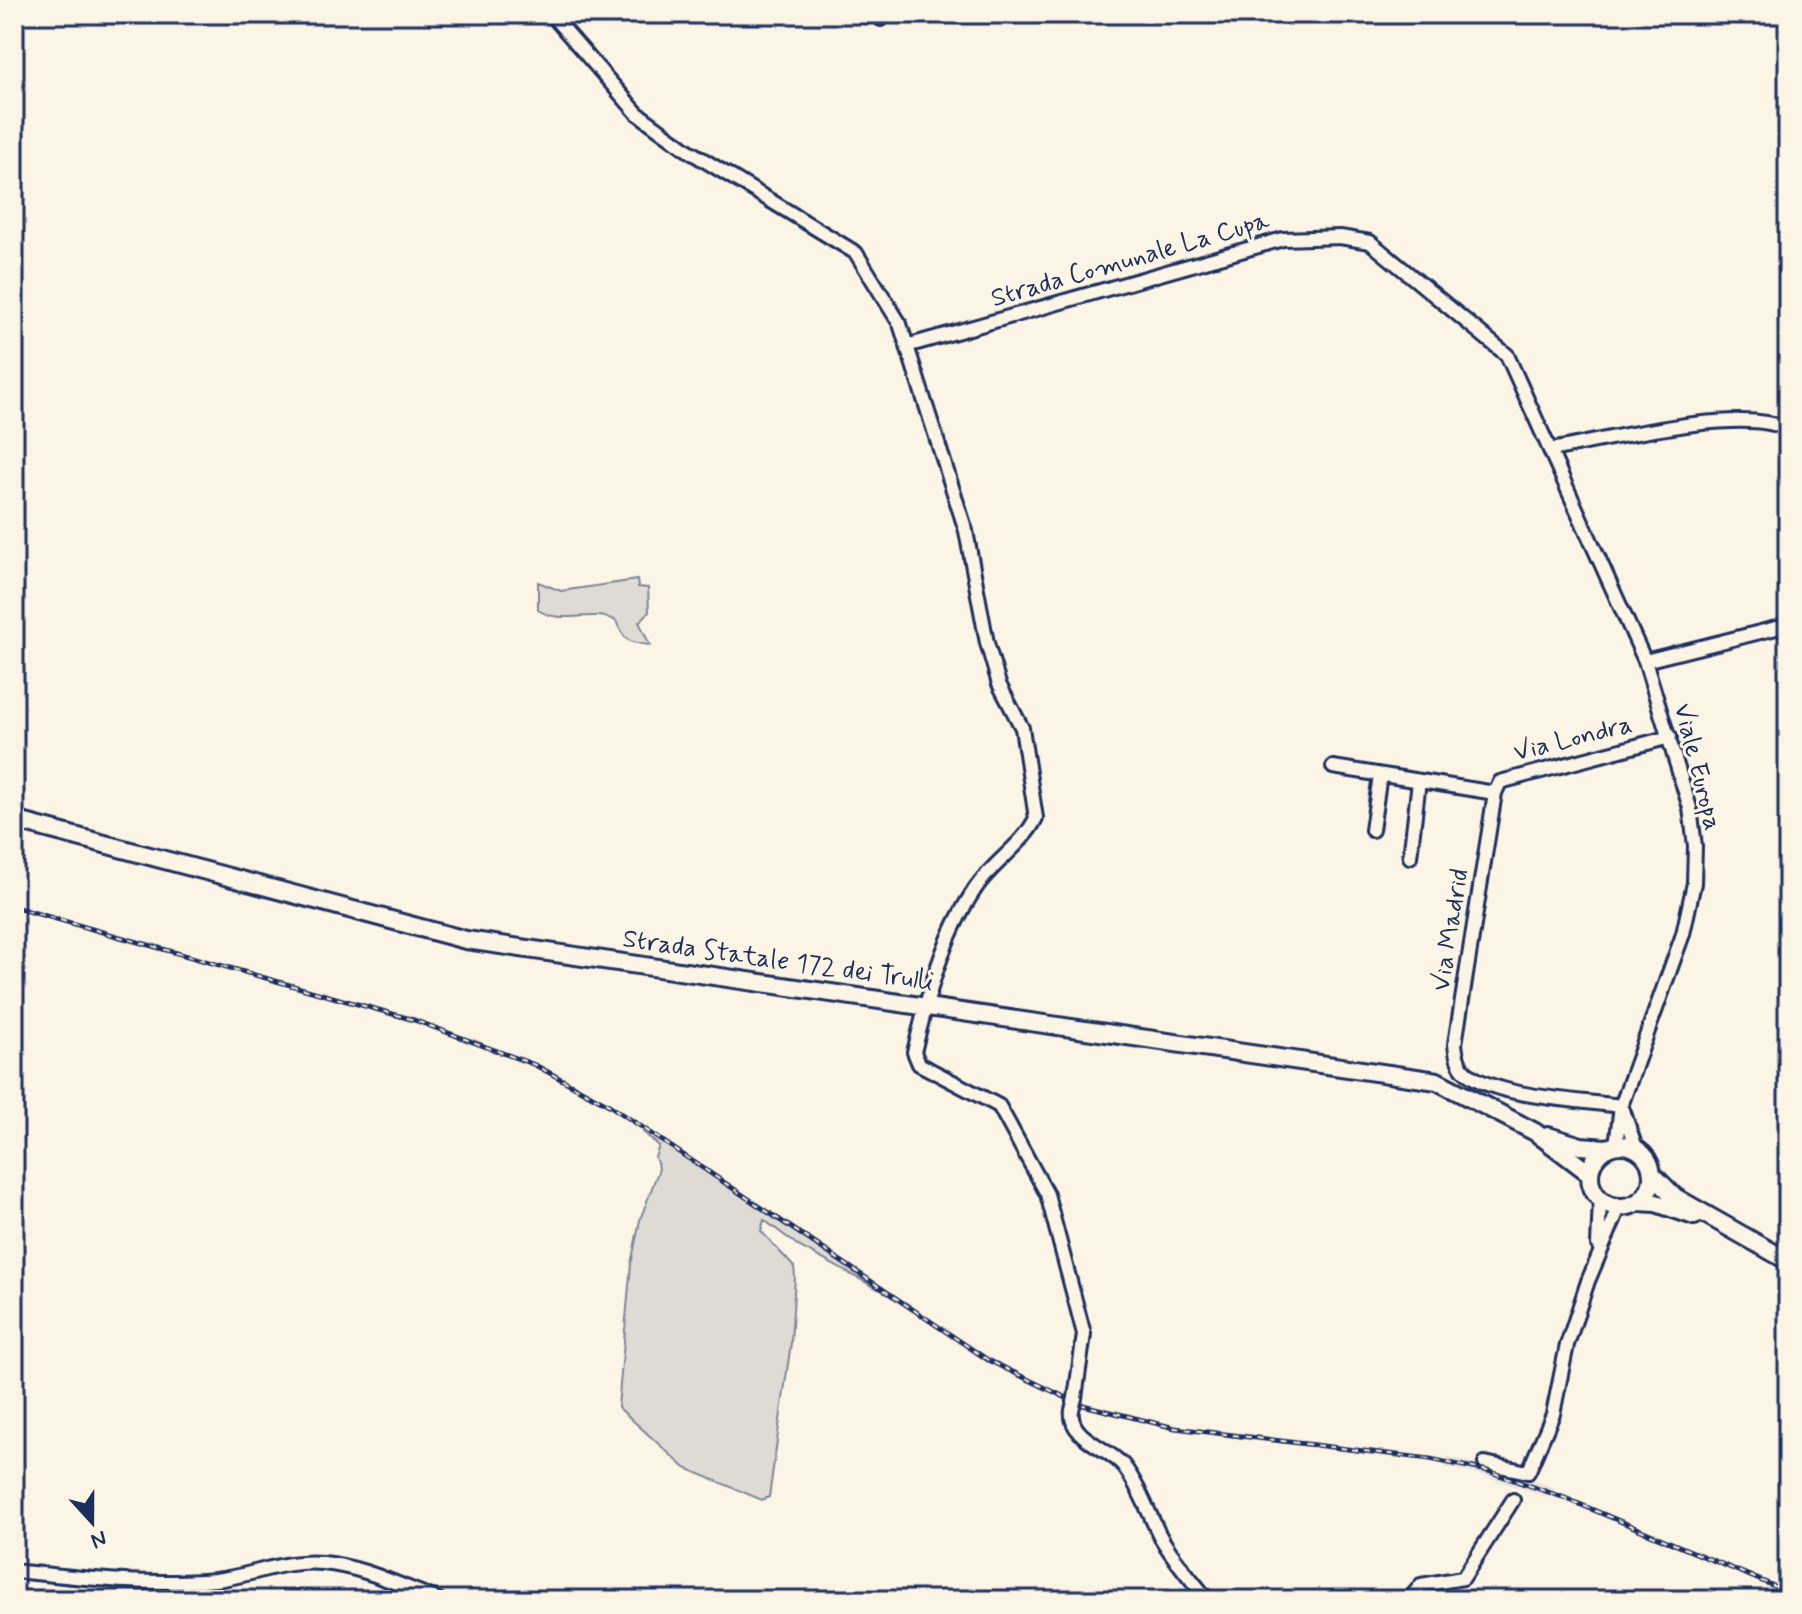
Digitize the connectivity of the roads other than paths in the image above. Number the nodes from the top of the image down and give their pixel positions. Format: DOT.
graph roads {
  1 [pos="551,14"];
  2 [pos="910,345"];
  3 [pos="1788,430"];
  4 [pos="1551,450"];
  5 [pos="1788,625"];
  6 [pos="1645,661"];
  7 [pos="1670,737"];
  8 [pos="1333,767"];
  9 [pos="1380,775"];
  10 [pos="1419,781"];
  11 [pos="1495,793"];
  12 [pos="14,820"];
  13 [pos="1372,830"];
  14 [pos="1410,857"];
  15 [pos="925,1005"];
  16 [pos="1621,1106"];
  17 [pos="1535,1132"];
  18 [pos="1611,1146"];
  19 [pos="1636,1148"];
  20 [pos="1589,1173"];
  21 [pos="1652,1174"];
  22 [pos="1600,1200"];
  23 [pos="1639,1202"];
  24 [pos="1619,1208"];
  25 [pos="1718,1224"];
  26 [pos="1788,1261"];
  27 [pos="1595,1264"];
  28 [pos="1485,1463"];
  29 [pos="1513,1500"];
  30 [pos="14,1571"];
  31 [pos="439,1600"];
  32 [pos="1208,1600"];
  33 [pos="1409,1600"];
  1 -- 2 [label="street"];
  2 -- 4 [label="street, Strada Comunale La Cupa"];
  2 -- 15 [label="street"];
  3 -- 4 [label="street"];
  4 -- 6 [label="street, Viale Europa"];
  5 -- 6 [label="street"];
  6 -- 7 [label="street, Viale Europa"];
  7 -- 11 [label="street, Via Londra"];
  7 -- 16 [label="street, Viale Europa"];
  8 -- 9 [label="street"];
  9 -- 10 [label="street"];
  9 -- 13 [label="street"];
  10 -- 11 [label="street"];
  10 -- 14 [label="street"];
  11 -- 16 [label="street, Via Madrid"];
  12 -- 15 [label="main road, Strada Statale 172 dei Trulli"];
  15 -- 17 [label="main road, Strada Statale 172 dei Trulli"];
  15 -- 32 [label="street"];
  16 -- 18 [label="street, Viale Europa"];
  16 -- 19 [label="street"];
  17 -- 18 [label="main road, Strada Statale 172 dei Trulli"];
  17 -- 20 [label="main road, Strada Statale 172 dei Trulli"];
  18 -- 19 [label="main road"];
  18 -- 20 [label="main road"];
  19 -- 21 [label="main road"];
  20 -- 22 [label="main road"];
  21 -- 23 [label="main road"];
  21 -- 25 [label="main road"];
  22 -- 24 [label="main road"];
  22 -- 27 [label="street"];
  23 -- 24 [label="main road"];
  23 -- 25 [label="main road"];
  24 -- 27 [label="street"];
  25 -- 26 [label="main road"];
  27 -- 28 [label="street"];
  29 -- 33 [label="street"];
  30 -- 31 [label="street"];
}
